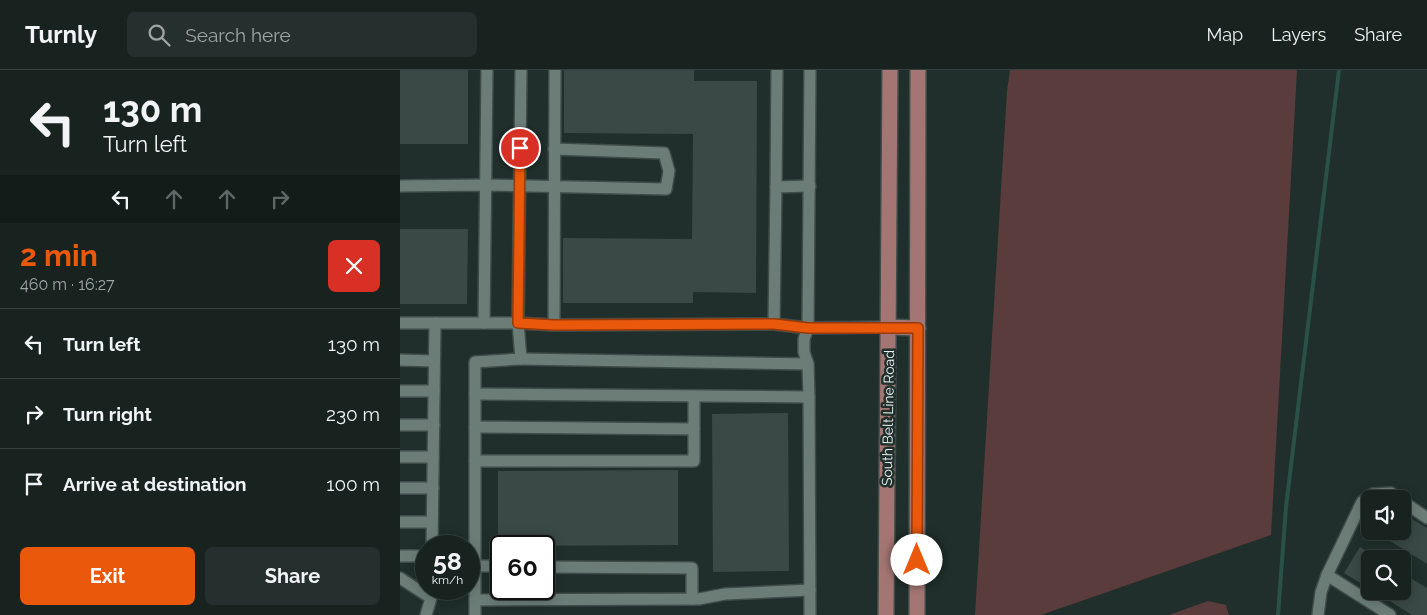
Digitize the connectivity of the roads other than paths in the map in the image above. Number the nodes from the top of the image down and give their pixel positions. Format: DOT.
graph roads {
  1 [pos="488,70"];
  2 [pos="521,70"];
  3 [pos="555,70"];
  4 [pos="777,70"];
  5 [pos="810,70"];
  6 [pos="890,70"];
  7 [pos="918,70"];
  8 [pos="554,149"];
  9 [pos="486,185"];
  10 [pos="400,186"];
  11 [pos="810,186"];
  12 [pos="520,187"];
  13 [pos="554,187"];
  14 [pos="776,187"];
  15 [pos="400,322"];
  16 [pos="435,323"];
  17 [pos="484,323"];
  18 [pos="518,323"];
  19 [pos="774,324"];
  20 [pos="554,325"];
  21 [pos="808,328"];
  22 [pos="889,328"];
  23 [pos="918,328"];
  24 [pos="521,359"];
  25 [pos="400,360"];
  26 [pos="434,361"];
  27 [pos="808,364"];
  28 [pos="400,390"];
  29 [pos="434,391"];
  30 [pos="475,394"];
  31 [pos="694,396"];
  32 [pos="809,397"];
  33 [pos="400,425"];
  34 [pos="434,425"];
  35 [pos="475,426"];
  36 [pos="694,429"];
  37 [pos="400,457"];
  38 [pos="433,457"];
  39 [pos="475,461"];
  40 [pos="400,488"];
  41 [pos="433,488"];
  42 [pos="1361,504"];
  43 [pos="1411,507"];
  44 [pos="1427,518"];
  45 [pos="400,522"];
  46 [pos="432,522"];
  47 [pos="432,535"];
  48 [pos="475,535"];
  49 [pos="400,556"];
  50 [pos="415,556"];
  51 [pos="555,567"];
  52 [pos="1327,575"];
  53 [pos="400,578"];
  54 [pos="415,586"];
  55 [pos="810,590"];
  56 [pos="692,599"];
  57 [pos="430,600"];
  58 [pos="475,600"];
  59 [pos="480,600"];
  60 [pos="426,615"];
  61 [pos="475,615"];
  62 [pos="810,615"];
  63 [pos="886,615"];
  64 [pos="916,615"];
  65 [pos="1318,615"];
  66 [pos="1390,615"];
  1 -- 9 [label="lane"];
  2 -- 12 [label="lane"];
  3 -- 8 [label="lane"];
  4 -- 14 [label="lane"];
  5 -- 11 [label="lane"];
  6 -- 22 [label="main road, South Belt Line Road"];
  7 -- 23 [label="main road, South Belt Line Road"];
  8 -- 13 [label="lane"];
  8 -- 13 [label="lane"];
  9 -- 10 [label="lane"];
  9 -- 12 [label="lane"];
  9 -- 17 [label="lane"];
  11 -- 14 [label="lane"];
  11 -- 21 [label="lane"];
  12 -- 13 [label="lane"];
  12 -- 18 [label="lane"];
  13 -- 20 [label="lane"];
  14 -- 19 [label="lane"];
  15 -- 16 [label="lane"];
  16 -- 17 [label="lane"];
  16 -- 26 [label="lane"];
  17 -- 18 [label="lane"];
  18 -- 20 [label="lane"];
  18 -- 24 [label="lane"];
  19 -- 20 [label="lane"];
  19 -- 21 [label="lane"];
  21 -- 22 [label="lane"];
  21 -- 27 [label="lane"];
  22 -- 23 [label="main road"];
  22 -- 63 [label="main road, South Belt Line Road"];
  23 -- 64 [label="main road, South Belt Line Road"];
  24 -- 27 [label="lane"];
  24 -- 30 [label="lane"];
  25 -- 26 [label="lane"];
  26 -- 29 [label="lane"];
  27 -- 32 [label="lane"];
  28 -- 29 [label="lane"];
  29 -- 34 [label="lane"];
  30 -- 31 [label="lane"];
  30 -- 35 [label="lane"];
  31 -- 32 [label="lane"];
  31 -- 36 [label="lane"];
  32 -- 55 [label="lane"];
  33 -- 34 [label="lane"];
  34 -- 38 [label="lane"];
  35 -- 36 [label="lane"];
  35 -- 39 [label="lane"];
  36 -- 39 [label="lane"];
  37 -- 38 [label="lane"];
  38 -- 41 [label="lane"];
  39 -- 48 [label="lane"];
  40 -- 41 [label="lane"];
  41 -- 46 [label="lane"];
  42 -- 52 [label="lane"];
  43 -- 44 [label="lane"];
  45 -- 46 [label="lane"];
  46 -- 47 [label="lane"];
  49 -- 50 [label="lane"];
  51 -- 56 [label="lane"];
  52 -- 65 [label="lane"];
  52 -- 66 [label="lane"];
  53 -- 54 [label="lane"];
  55 -- 56 [label="lane"];
  55 -- 62 [label="lane"];
  56 -- 59 [label="lane"];
  57 -- 60 [label="lane"];
  58 -- 61 [label="lane"];
}
